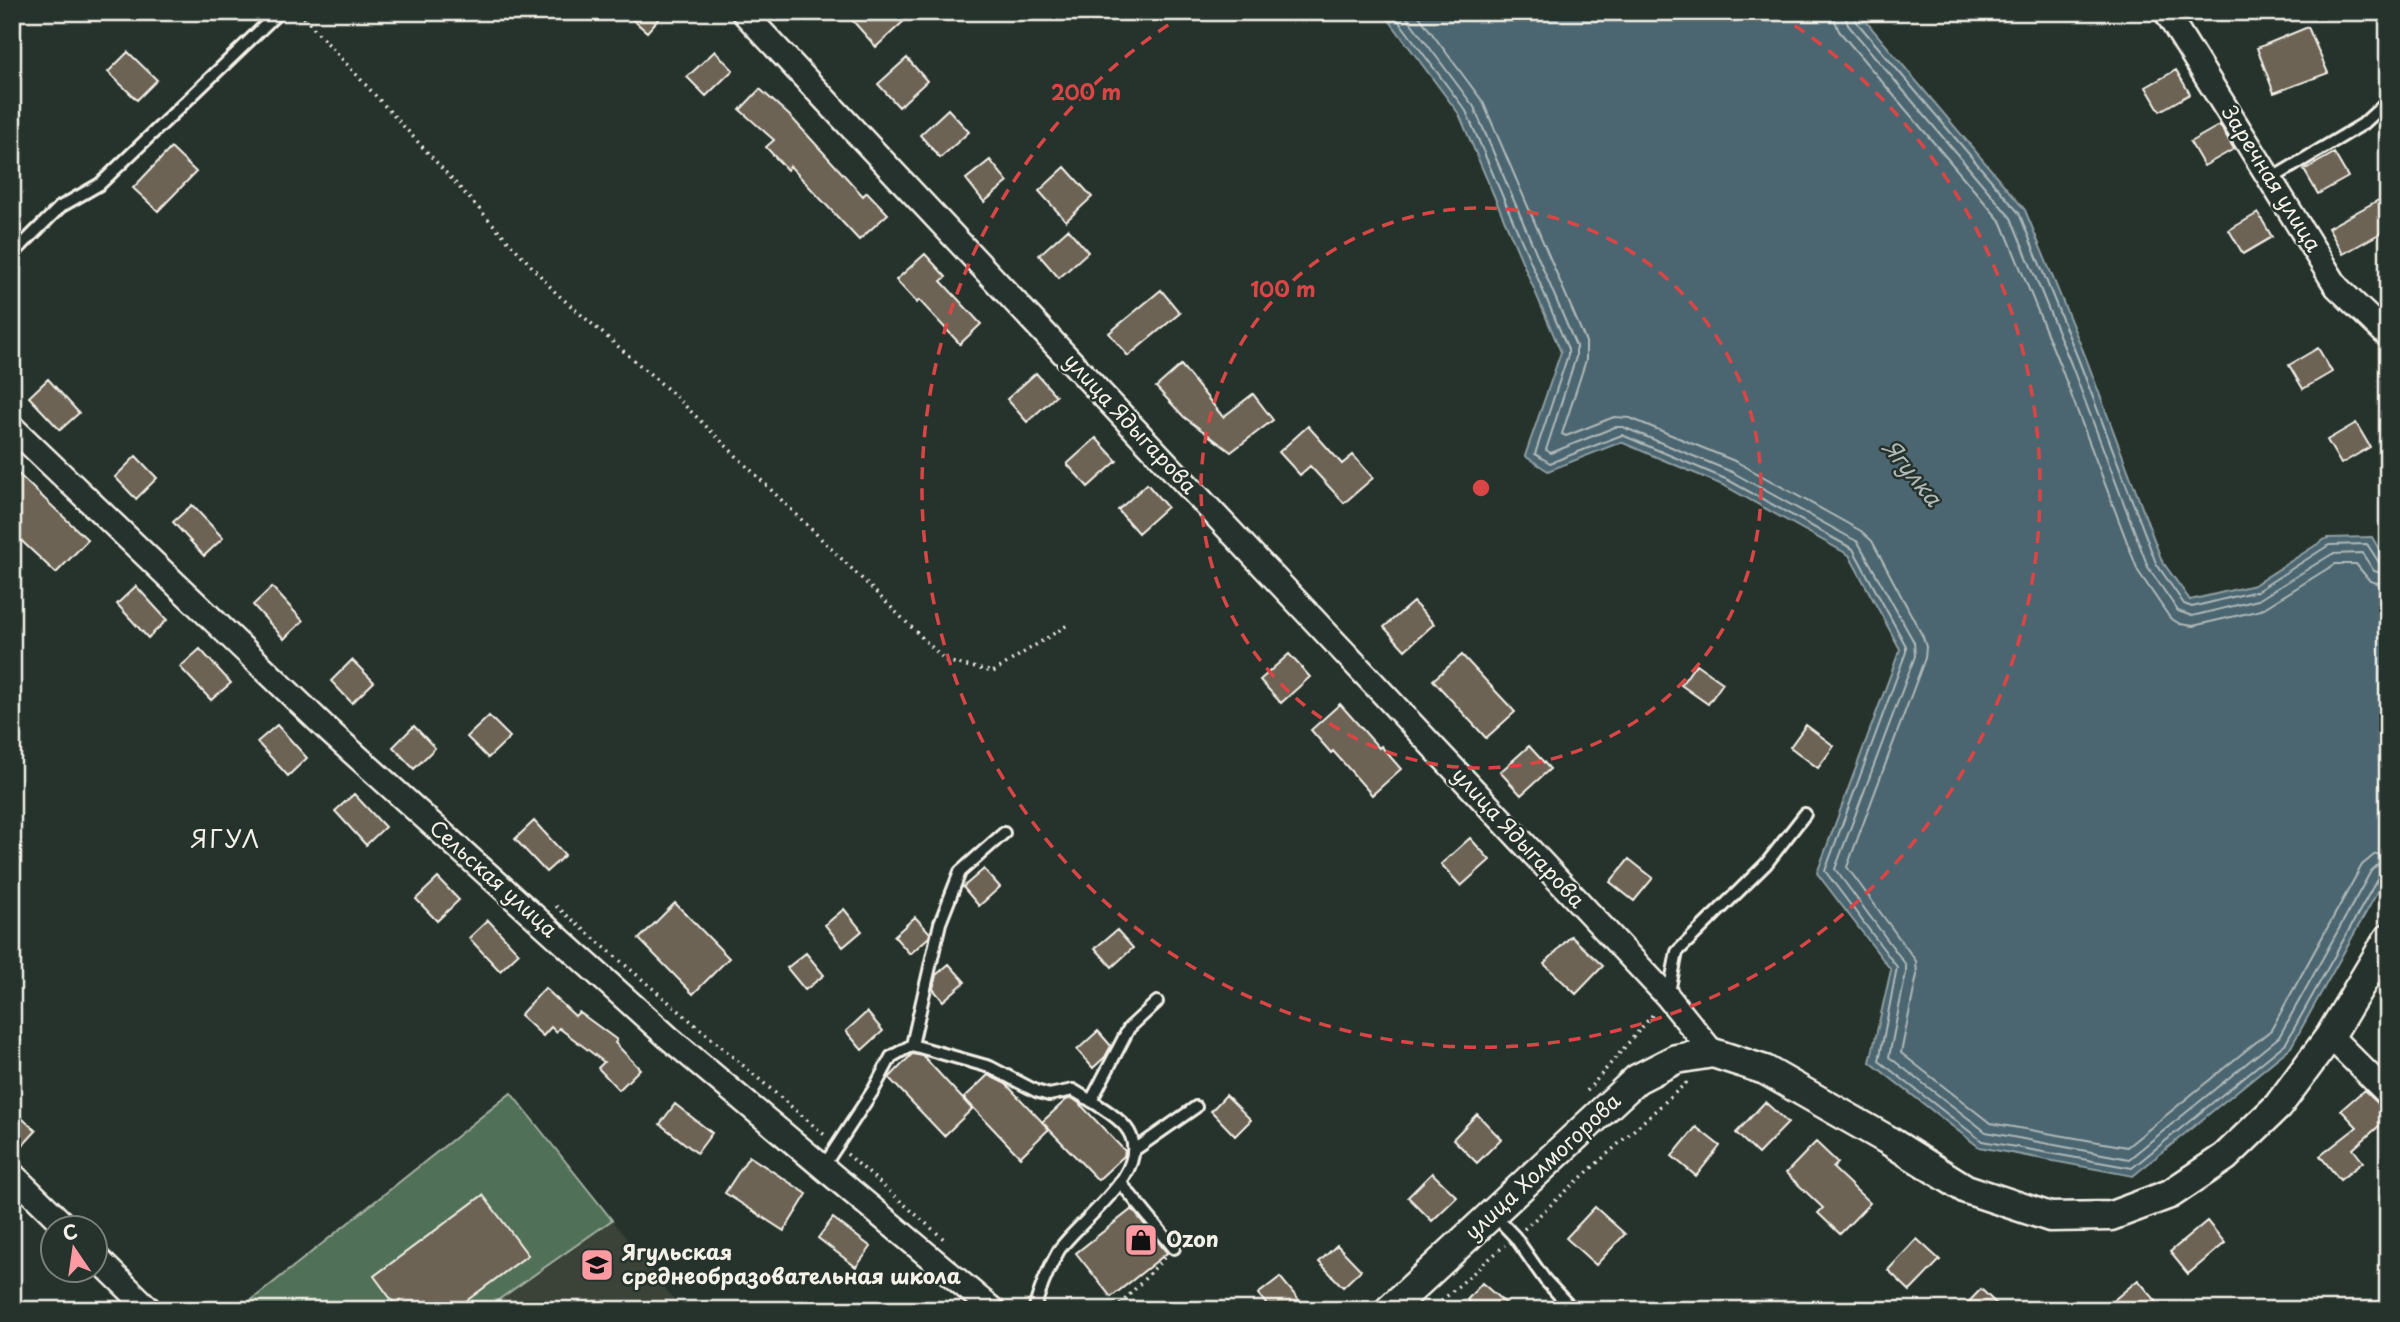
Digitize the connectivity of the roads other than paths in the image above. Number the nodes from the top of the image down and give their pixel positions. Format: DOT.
graph roads {
  1 [pos="279,12"];
  2 [pos="743,12"];
  3 [pos="2166,12"];
  4 [pos="2388,101"];
  5 [pos="2271,179"];
  6 [pos="12,255"];
  7 [pos="2388,336"];
  8 [pos="12,427"];
  9 [pos="1805,814"];
  10 [pos="1004,833"];
  11 [pos="2388,939"];
  12 [pos="1668,997"];
  13 [pos="1157,1002"];
  14 [pos="2330,1036"];
  15 [pos="912,1045"];
  16 [pos="1713,1054"];
  17 [pos="2388,1094"];
  18 [pos="1091,1101"];
  19 [pos="1196,1107"];
  20 [pos="1133,1151"];
  21 [pos="823,1167"];
  22 [pos="12,1174"];
  23 [pos="1120,1182"];
  24 [pos="54,1214"];
  25 [pos="1493,1214"];
  26 [pos="1174,1248"];
  27 [pos="108,1269"];
  28 [pos="150,1310"];
  29 [pos="993,1310"];
  30 [pos="1034,1310"];
  31 [pos="1389,1310"];
  32 [pos="1573,1310"];
  1 -- 6 [label="lane"];
  2 -- 12 [label="street, улица Ядыгарова"];
  3 -- 5 [label="street, Заречная улица"];
  4 -- 5 [label="lane"];
  5 -- 7 [label="street, Заречная улица"];
  8 -- 21 [label="street, Сельская улица"];
  9 -- 12 [label="lane"];
  10 -- 15 [label="lane"];
  11 -- 14 [label="street"];
  12 -- 16 [label="street, улица Ядыгарова"];
  13 -- 18 [label="lane"];
  14 -- 16 [label="street"];
  14 -- 17 [label="street"];
  15 -- 18 [label="lane"];
  15 -- 21 [label="lane"];
  16 -- 25 [label="street, улица Холмогорова"];
  18 -- 20 [label="lane"];
  19 -- 20 [label="lane"];
  20 -- 23 [label="lane"];
  21 -- 29 [label="street, Сельская улица"];
  22 -- 24 [label="street"];
  23 -- 26 [label="lane"];
  23 -- 30 [label="lane"];
  25 -- 31 [label="street, улица Холмогорова"];
  25 -- 32 [label="lane"];
  27 -- 28 [label="street"];
}
